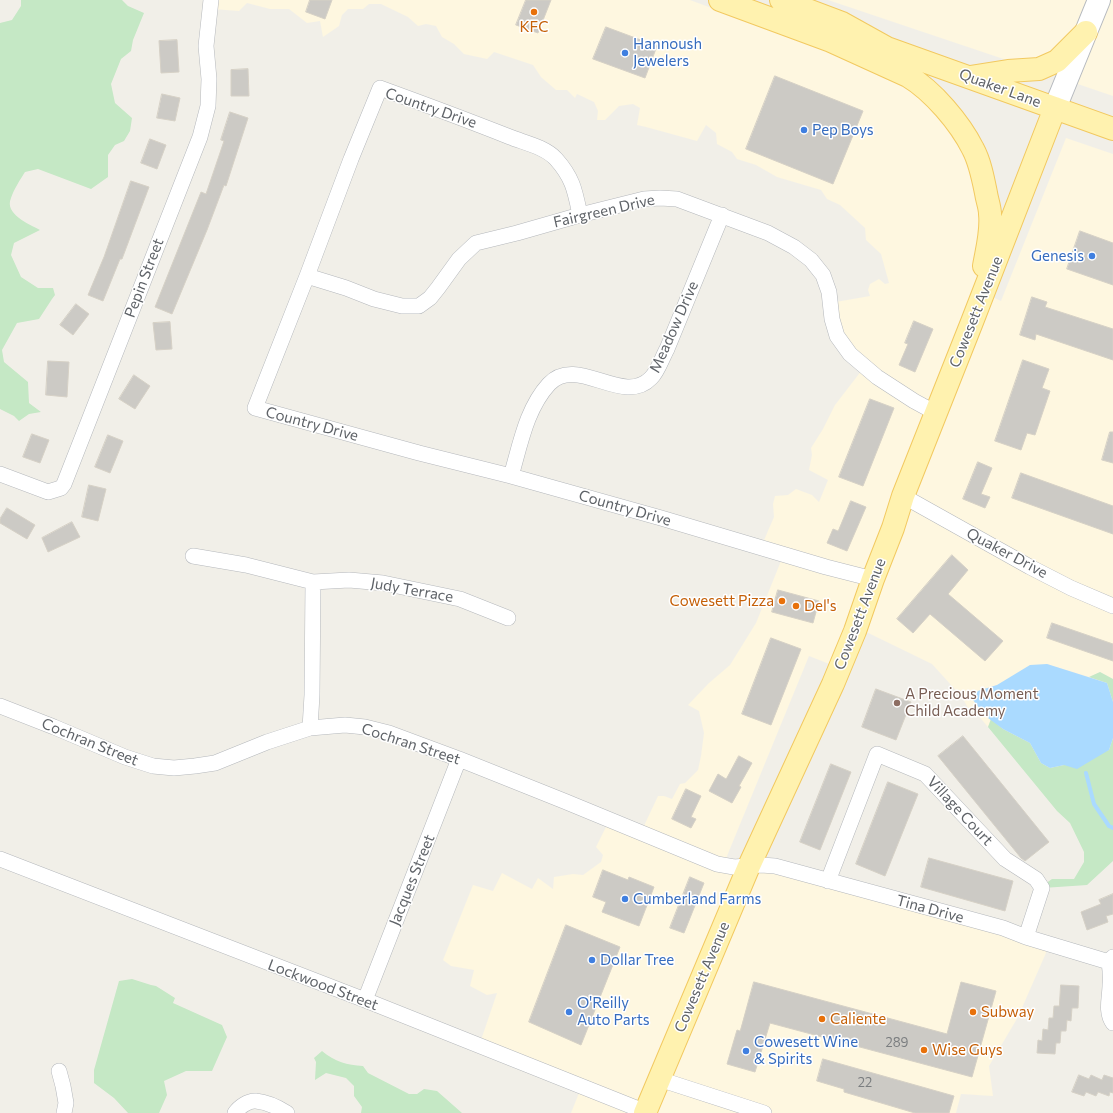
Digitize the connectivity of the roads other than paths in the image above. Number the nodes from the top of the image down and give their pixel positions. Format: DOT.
graph roads {
  1 [pos="211,0"];
  2 [pos="720,0"];
  3 [pos="781,0"];
  4 [pos="1100,0"];
  5 [pos="1086,32"];
  6 [pos="831,41"];
  7 [pos="887,48"];
  8 [pos="969,77"];
  9 [pos="1055,108"];
  10 [pos="1113,129"];
  11 [pos="580,215"];
  12 [pos="722,215"];
  13 [pos="308,276"];
  14 [pos="972,322"];
  15 [pos="936,413"];
  16 [pos="0,474"];
  17 [pos="511,476"];
  18 [pos="903,496"];
  19 [pos="193,556"];
  20 [pos="873,579"];
  21 [pos="313,582"];
  22 [pos="1113,606"];
  23 [pos="508,618"];
  24 [pos="0,706"];
  25 [pos="310,728"];
  26 [pos="459,759"];
  27 [pos="0,859"];
  28 [pos="749,866"];
  29 [pos="828,881"];
  30 [pos="1026,937"];
  31 [pos="1111,959"];
  32 [pos="364,1000"];
  33 [pos="1113,1023"];
  34 [pos="59,1071"];
  35 [pos="659,1079"];
  36 [pos="64,1113"];
  37 [pos="235,1113"];
  38 [pos="286,1113"];
  39 [pos="646,1113"];
  40 [pos="764,1113"];
  1 -- 16 [label="street, Pepin Street"];
  2 -- 6 [label="main road, Quaker Lane"];
  3 -- 7 [label="main road, Quaker Lane"];
  4 -- 5 [label="main road"];
  5 -- 8 [label="main road"];
  5 -- 9 [label="main road"];
  6 -- 7 [label="main road, Quaker Lane"];
  6 -- 14 [label="main road"];
  7 -- 8 [label="main road, Quaker Lane"];
  8 -- 9 [label="main road, Quaker Lane"];
  9 -- 10 [label="main road, Quaker Lane"];
  9 -- 14 [label="main road, Cowesett Avenue"];
  11 -- 12 [label="street, Fairgreen Drive"];
  11 -- 13 [label="street, Fairgreen Drive"];
  11 -- 13 [label="street, Country Drive"];
  12 -- 15 [label="street, Fairgreen Drive"];
  12 -- 17 [label="street, Meadow Drive"];
  13 -- 17 [label="street, Country Drive"];
  14 -- 15 [label="main road, Cowesett Avenue"];
  15 -- 18 [label="main road, Cowesett Avenue"];
  17 -- 20 [label="street, Country Drive"];
  18 -- 20 [label="main road, Cowesett Avenue"];
  18 -- 22 [label="street, Quaker Drive"];
  19 -- 21 [label="street, Judy Terrace"];
  20 -- 28 [label="main road, Cowesett Avenue"];
  21 -- 23 [label="street, Judy Terrace"];
  21 -- 25 [label="street"];
  24 -- 25 [label="street, Cochran Street"];
  25 -- 26 [label="street, Cochran Street"];
  26 -- 28 [label="street, Cochran Street"];
  26 -- 32 [label="street, Jacques Street"];
  27 -- 32 [label="street, Lockwood Street"];
  28 -- 29 [label="street, Tina Drive"];
  28 -- 35 [label="main road, Cowesett Avenue"];
  29 -- 30 [label="street, Tina Drive"];
  29 -- 30 [label="street, Village Court"];
  30 -- 31 [label="street, Tina Drive"];
  31 -- 33 [label="street"];
  32 -- 39 [label="street, Lockwood Street"];
  34 -- 36 [label="street"];
  35 -- 39 [label="main road, Cowesett Avenue"];
  35 -- 40 [label="street"];
  37 -- 38 [label="street"];
}
